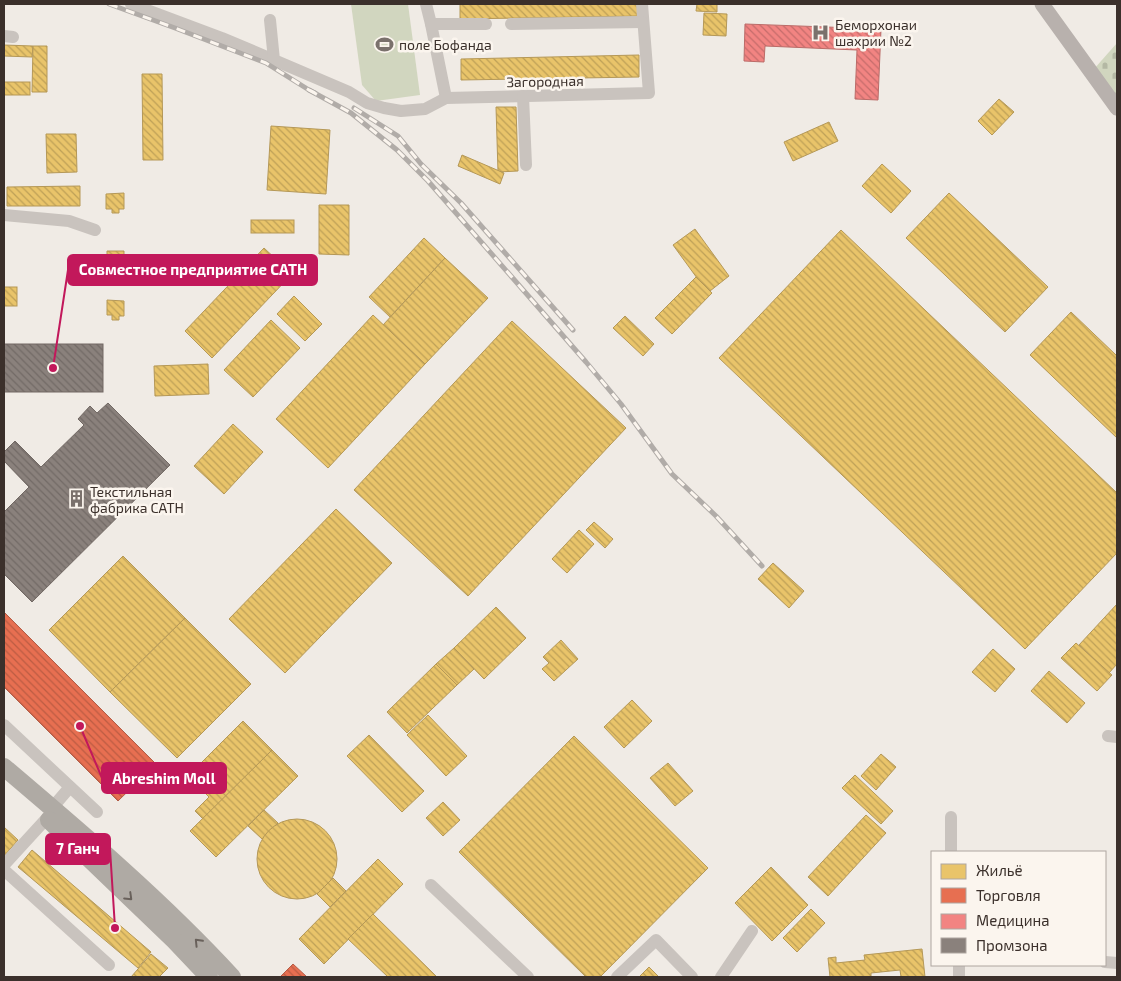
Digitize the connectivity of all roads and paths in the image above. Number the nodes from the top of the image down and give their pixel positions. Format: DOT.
graph roads {
  1 [pos="131,4"];
  2 [pos="426,4"];
  3 [pos="642,4"];
  4 [pos="1042,4"];
  5 [pos="270,20"];
  6 [pos="642,22"];
  7 [pos="431,24"];
  8 [pos="486,24"];
  9 [pos="511,24"];
  10 [pos="274,60"];
  11 [pos="523,96"];
  12 [pos="446,98"];
  13 [pos="1117,108"];
  14 [pos="526,165"];
  15 [pos="4,215"];
  16 [pos="95,230"];
  17 [pos="4,725"];
  18 [pos="4,768"];
  19 [pos="4,780"];
  20 [pos="70,787"];
  21 [pos="97,812"];
  22 [pos="49,813"];
  23 [pos="951,817"];
  24 [pos="951,851"];
  25 [pos="4,865"];
  26 [pos="4,870"];
  27 [pos="431,886"];
  28 [pos="752,931"];
  29 [pos="109,965"];
  30 [pos="209,977"];
  31 [pos="232,977"];
  32 [pos="528,977"];
  33 [pos="617,977"];
  34 [pos="692,977"];
  35 [pos="721,977"];
  1 -- 10 [label="street"];
  2 -- 7 [label="street"];
  3 -- 6 [label="street, Загородная"];
  4 -- 13 [label="main road"];
  5 -- 10 [label="street"];
  6 -- 9 [label="street"];
  6 -- 11 [label="street, Загородная"];
  7 -- 8 [label="street"];
  7 -- 12 [label="street"];
  10 -- 12 [label="street"];
  11 -- 12 [label="street, Загородная"];
  11 -- 14 [label="street"];
  15 -- 16 [label="street"];
  17 -- 20 [label="street"];
  18 -- 22 [label="highway"];
  19 -- 22 [label="highway"];
  20 -- 21 [label="street"];
  20 -- 22 [label="street"];
  22 -- 25 [label="street"];
  22 -- 30 [label="highway, one-way"];
  31 -- 22 [label="highway, one-way"];
  23 -- 24 [label="street"];
  26 -- 29 [label="street"];
  27 -- 32 [label="street"];
  28 -- 35 [label="street"];
  33 -- 34 [label="street"];
}
